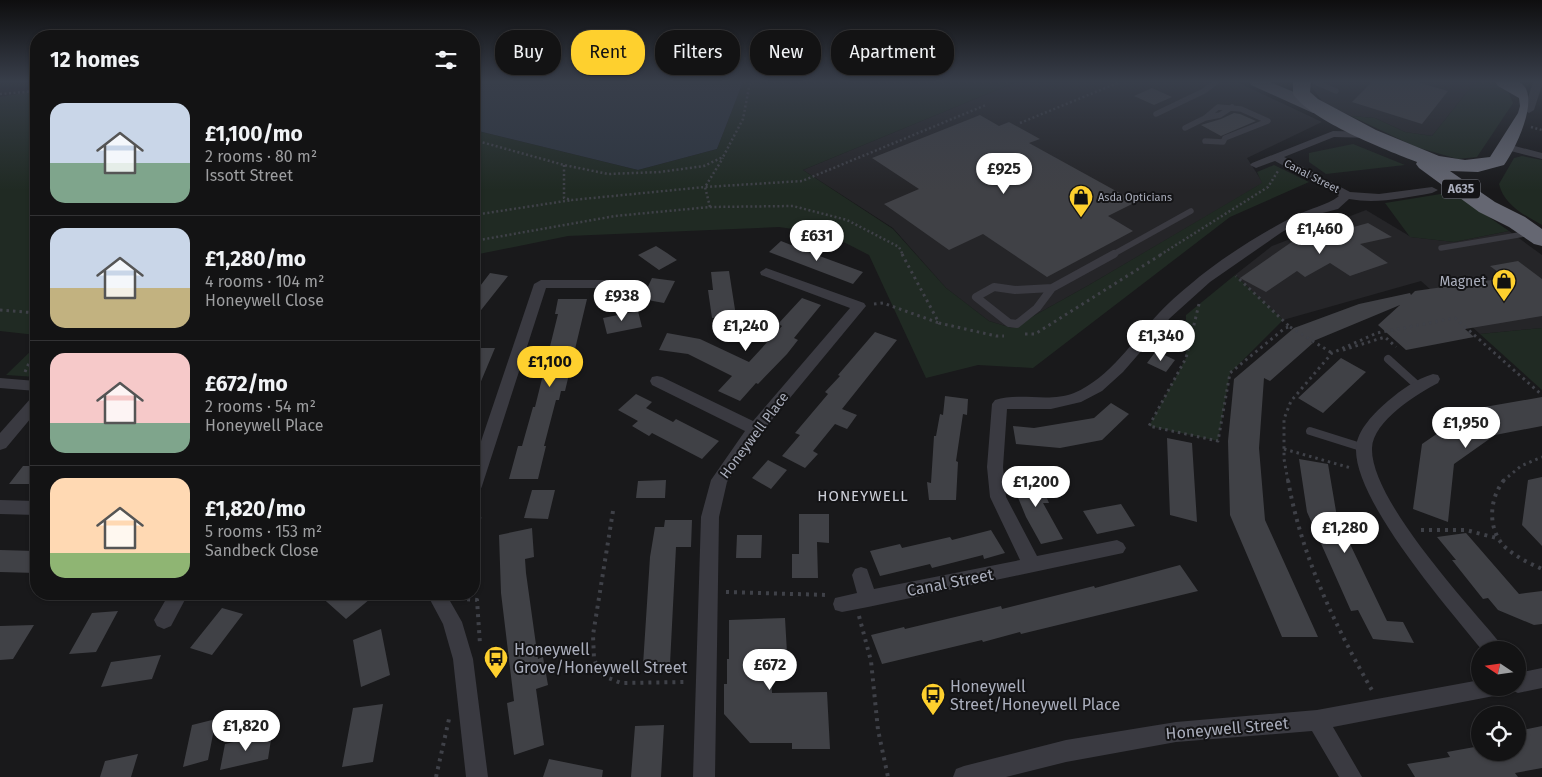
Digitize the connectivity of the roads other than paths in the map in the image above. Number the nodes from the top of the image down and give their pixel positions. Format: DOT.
graph roads {
  1 [pos="1204,118"];
  2 [pos="1262,118"];
  3 [pos="1529,118"];
  4 [pos="1328,119"];
  5 [pos="1185,128"];
  6 [pos="1205,142"];
  7 [pos="1408,151"];
  8 [pos="1502,154"];
  9 [pos="1542,156"];
  10 [pos="1277,158"];
  11 [pos="1256,165"];
  12 [pos="1432,190"];
  13 [pos="1348,195"];
  14 [pos="1191,211"];
  15 [pos="1531,231"];
  16 [pos="1441,248"];
  17 [pos="766,272"];
  18 [pos="618,284"];
  19 [pos="1052,288"];
  20 [pos="1388,359"];
  21 [pos="657,381"];
  22 [pos="1426,382"];
  23 [pos="0,383"];
  24 [pos="30,386"];
  25 [pos="30,409"];
  26 [pos="755,429"];
  27 [pos="1310,431"];
  28 [pos="0,444"];
  29 [pos="1364,448"];
  30 [pos="480,468"];
  31 [pos="0,507"];
  32 [pos="30,508"];
  33 [pos="1117,548"];
  34 [pos="1032,565"];
  35 [pos="861,575"];
  36 [pos="176,600"];
  37 [pos="439,600"];
  38 [pos="164,620"];
  39 [pos="1487,641"];
  40 [pos="1542,678"];
  41 [pos="1526,680"];
  42 [pos="1471,692"];
  43 [pos="1317,720"];
  44 [pos="477,777"];
  45 [pos="704,777"];
  46 [pos="964,777"];
  47 [pos="1351,777"];
  1 -- 5 [label="lane"];
  2 -- 6 [label="lane"];
  3 -- 8 [label="highway"];
  4 -- 7 [label="highway"];
  4 -- 10 [label="street"];
  7 -- 8 [label="highway"];
  7 -- 15 [label="highway, A635"];
  8 -- 9 [label="street"];
  8 -- 15 [label="highway, A635"];
  10 -- 11 [label="street"];
  10 -- 13 [label="street, Canal Street"];
  12 -- 13 [label="street, Canal Street"];
  13 -- 34 [label="street, Canal Street"];
  14 -- 19 [label="lane"];
  15 -- 16 [label="lane"];
  17 -- 26 [label="street, Honeywell Place"];
  18 -- 30 [label="street"];
  19 -- 19 [label="lane"];
  20 -- 22 [label="lane"];
  21 -- 26 [label="street"];
  22 -- 29 [label="street"];
  23 -- 24 [label="street"];
  25 -- 28 [label="street"];
  26 -- 45 [label="street, Honeywell Place"];
  27 -- 29 [label="lane"];
  29 -- 39 [label="street"];
  31 -- 32 [label="street"];
  33 -- 34 [label="street, Canal Street"];
  34 -- 35 [label="street, Canal Street"];
  36 -- 38 [label="street"];
  37 -- 44 [label="street"];
  40 -- 41 [label="street"];
  42 -- 43 [label="street, Honeywell Street"];
  43 -- 46 [label="street, Honeywell Street"];
  43 -- 47 [label="street"];
}
